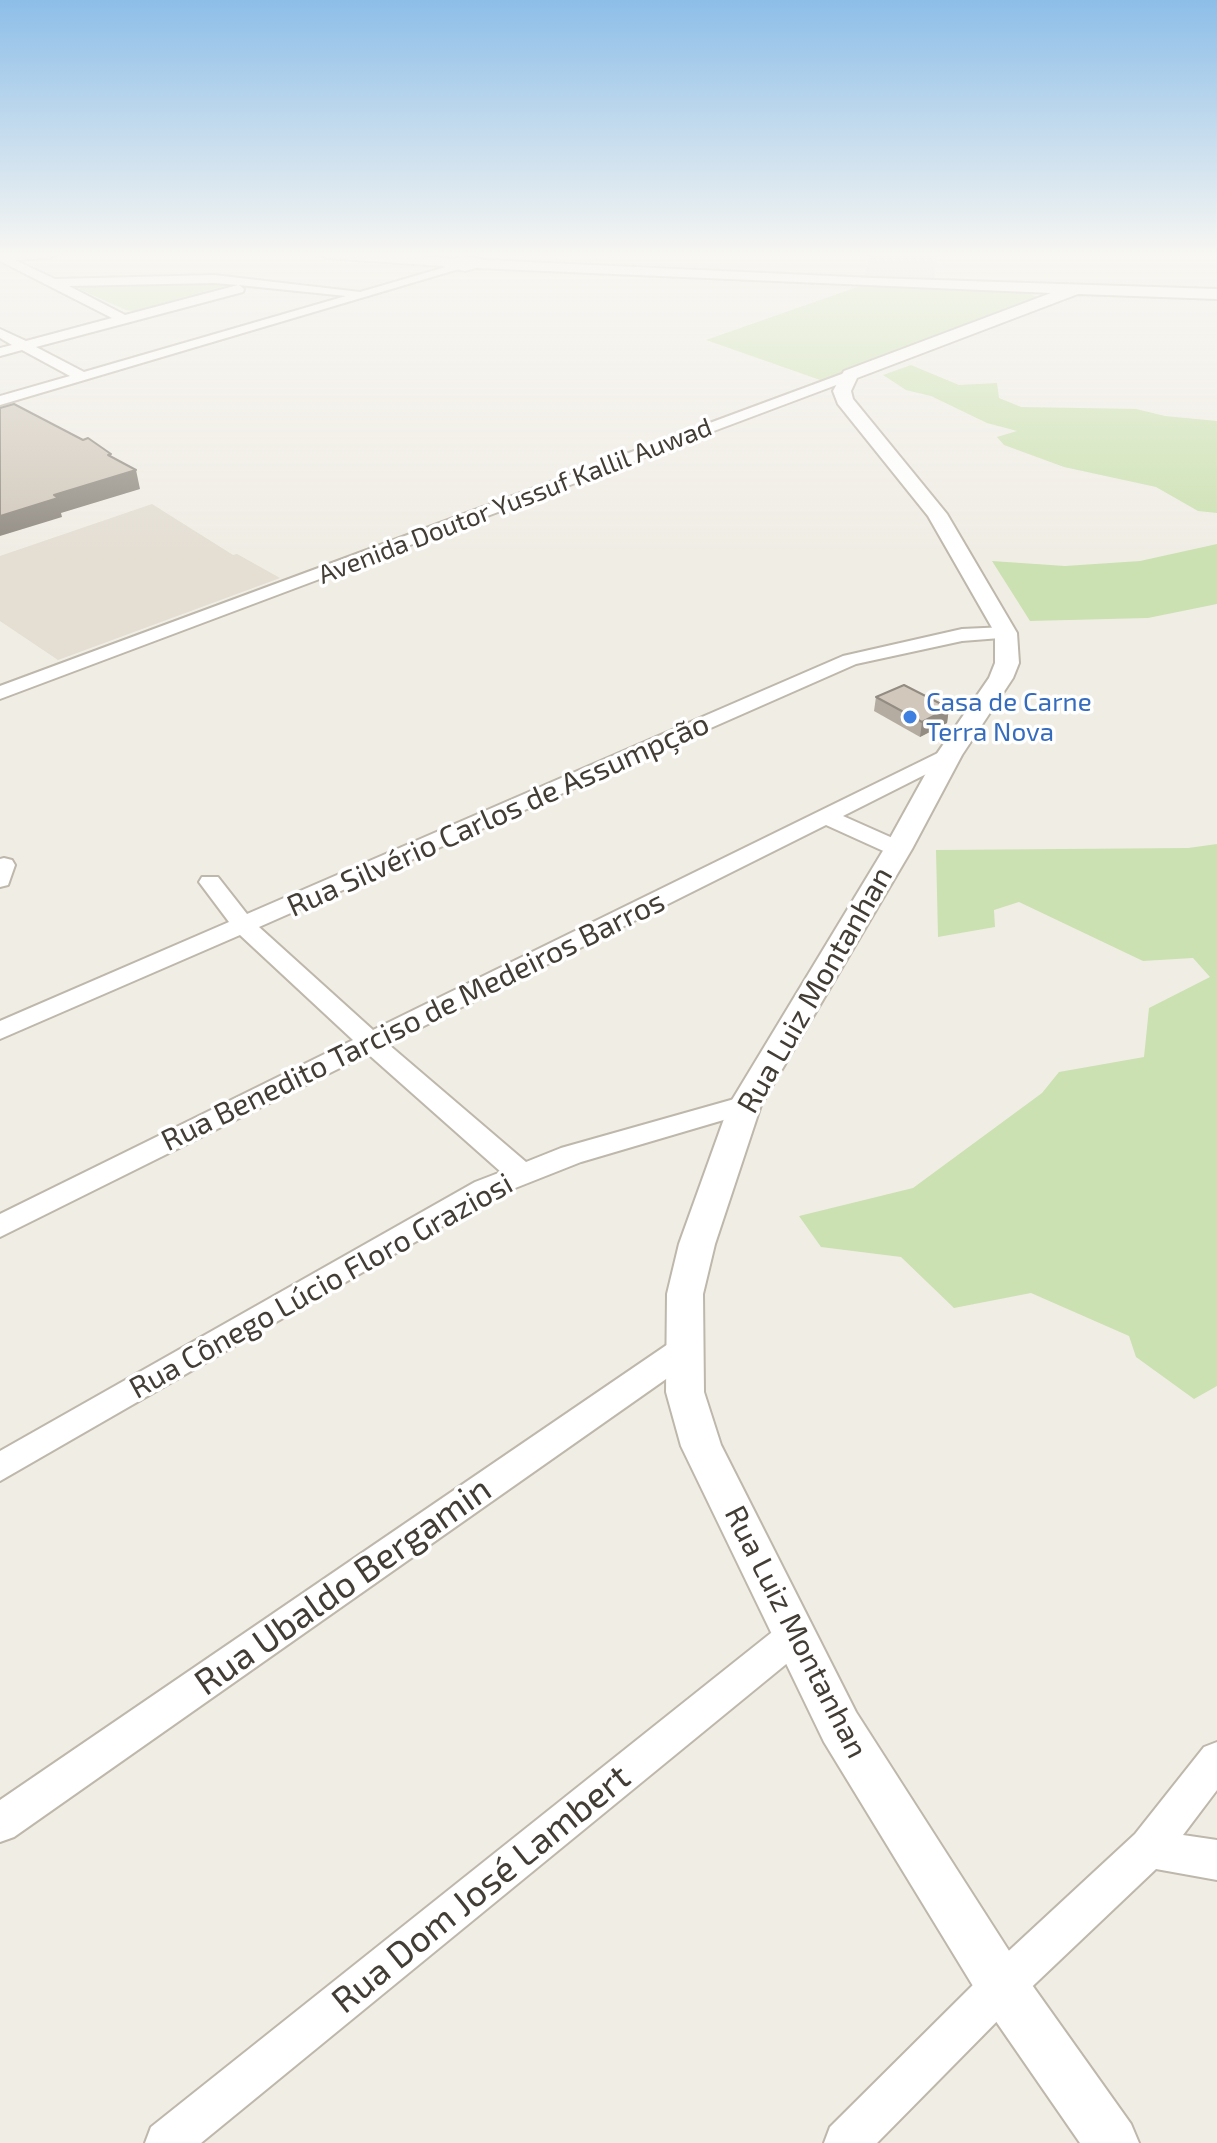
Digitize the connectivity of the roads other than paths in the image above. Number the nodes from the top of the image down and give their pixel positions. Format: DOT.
graph roads {
  1 [pos="38,353"];
  2 [pos="165,353"];
  3 [pos="908,353"];
  4 [pos="850,375"];
  5 [pos="83,377"];
  6 [pos="0,401"];
  7 [pos="1006,633"];
  8 [pos="0,693"];
  9 [pos="949,755"];
  10 [pos="827,817"];
  11 [pos="898,849"];
  12 [pos="210,882"];
  13 [pos="244,926"];
  14 [pos="0,1031"];
  15 [pos="370,1042"];
  16 [pos="745,1105"];
  17 [pos="522,1174"];
  18 [pos="0,1226"];
  19 [pos="685,1349"];
  20 [pos="0,1467"];
  21 [pos="794,1636"];
  22 [pos="1217,1760"];
  23 [pos="0,1823"];
  24 [pos="1149,1848"];
  25 [pos="1217,1860"];
  26 [pos="1002,1986"];
  27 [pos="167,2143"];
  28 [pos="846,2143"];
  29 [pos="1112,2143"];
  1 -- 5 [label="street"];
  2 -- 5 [label="street"];
  3 -- 4 [label="street, Avenida Doutor Yussuf Kallil Auwad"];
  4 -- 7 [label="street"];
  4 -- 8 [label="street, Avenida Doutor Yussuf Kallil Auwad"];
  5 -- 6 [label="street"];
  7 -- 9 [label="street, Rua Luiz Montanhan"];
  7 -- 13 [label="street, Rua Silvério Carlos de Assumpção"];
  9 -- 10 [label="street, Rua Benedito Tarciso de Medeiros Barros"];
  9 -- 11 [label="street, Rua Luiz Montanhan"];
  10 -- 11 [label="street"];
  10 -- 15 [label="street, Rua Benedito Tarciso de Medeiros Barros"];
  11 -- 16 [label="street, Rua Luiz Montanhan"];
  12 -- 13 [label="street"];
  13 -- 14 [label="street, Rua Silvério Carlos de Assumpção"];
  13 -- 15 [label="street"];
  15 -- 17 [label="street"];
  15 -- 18 [label="street, Rua Benedito Tarciso de Medeiros Barros"];
  16 -- 17 [label="street, Rua Cônego Lúcio Floro Graziosi"];
  16 -- 19 [label="street, Rua Luiz Montanhan"];
  17 -- 20 [label="street, Rua Cônego Lúcio Floro Graziosi"];
  19 -- 21 [label="street, Rua Luiz Montanhan"];
  19 -- 23 [label="street, Rua Ubaldo Bergamin"];
  21 -- 26 [label="street, Rua Luiz Montanhan"];
  21 -- 27 [label="street, Rua Dom José Lambert"];
  22 -- 24 [label="street"];
  24 -- 25 [label="street"];
  24 -- 26 [label="street"];
  26 -- 28 [label="street"];
  26 -- 29 [label="street, Rua Luiz Montanhan"];
}
